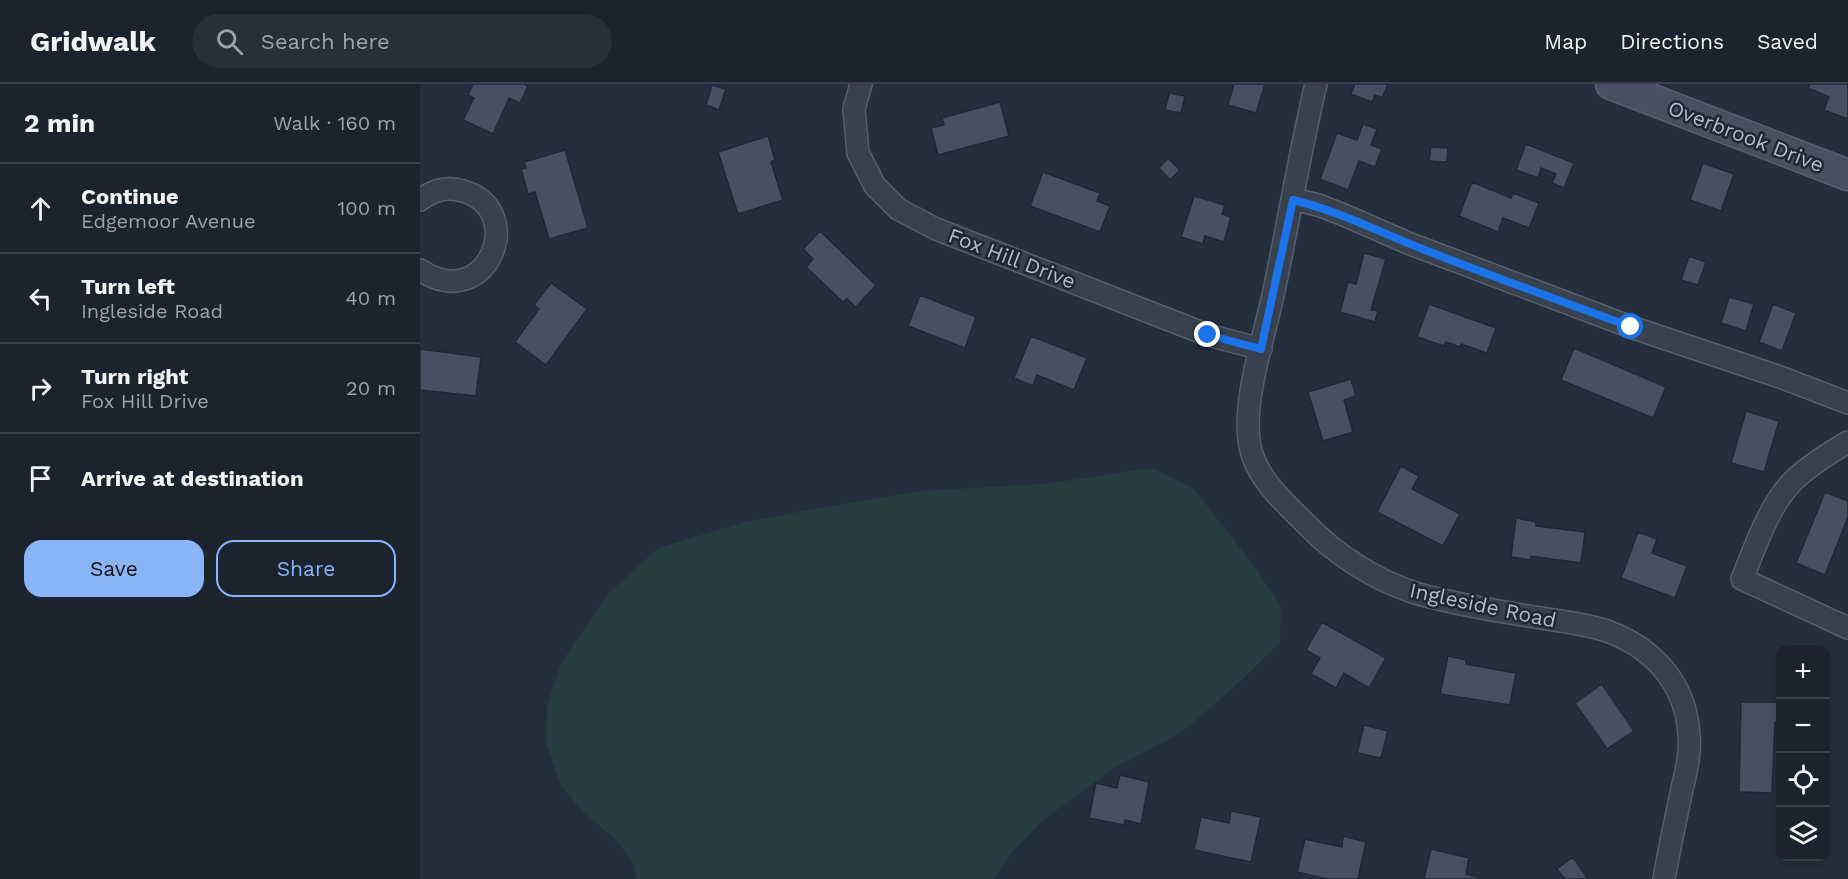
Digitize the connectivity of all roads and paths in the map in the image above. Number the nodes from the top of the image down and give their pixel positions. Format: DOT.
graph roads {
  1 [pos="861,84"];
  2 [pos="1316,84"];
  3 [pos="1611,84"];
  4 [pos="1848,175"];
  5 [pos="420,200"];
  6 [pos="1293,200"];
  7 [pos="420,270"];
  8 [pos="1261,349"];
  9 [pos="1848,403"];
  10 [pos="1848,442"];
  11 [pos="1848,628"];
  12 [pos="1664,879"];
  1 -- 8 [label="street, Fox Hill Drive"];
  2 -- 6 [label="street, Ingleside Road"];
  3 -- 4 [label="street, Overbrook Drive"];
  5 -- 7 [label="street"];
  6 -- 8 [label="street, Ingleside Road"];
  6 -- 9 [label="street"];
  8 -- 12 [label="street, Ingleside Road"];
  10 -- 11 [label="street"];
}
